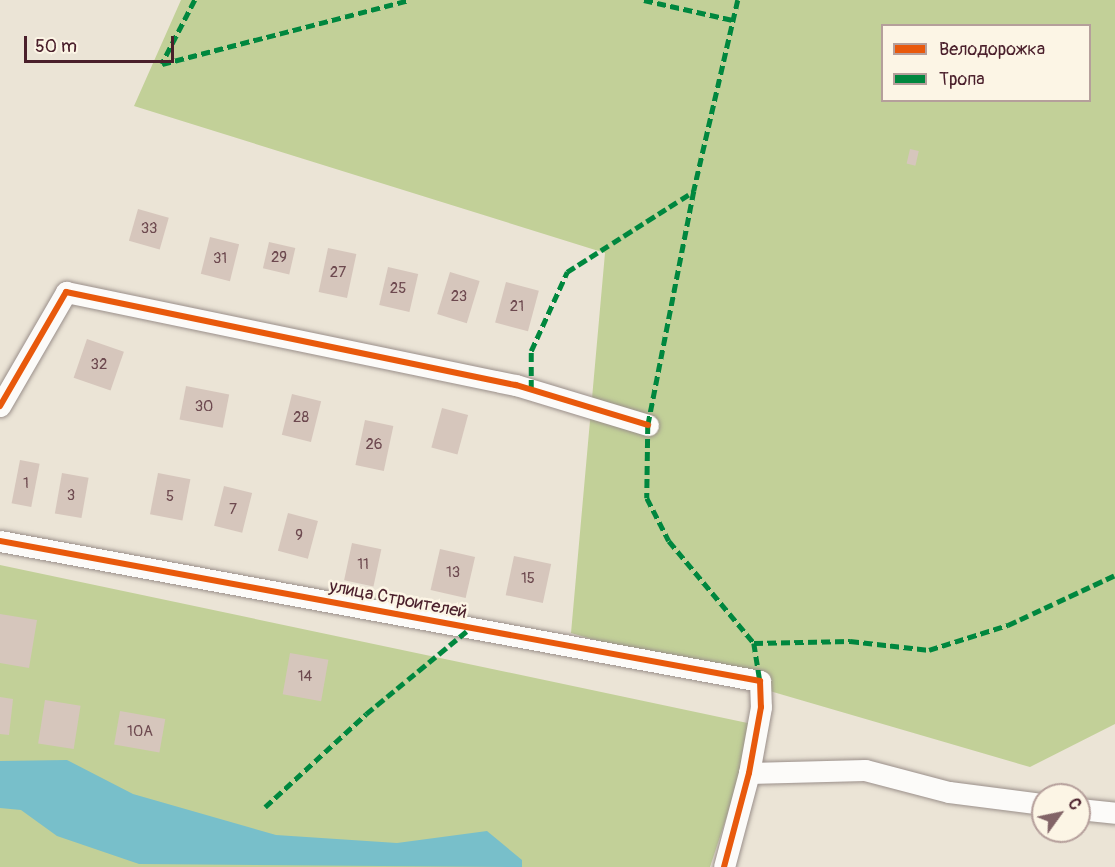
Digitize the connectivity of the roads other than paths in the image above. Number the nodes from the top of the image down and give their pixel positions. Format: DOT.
graph roads {
  1 [pos="0,406"];
  2 [pos="648,425"];
  3 [pos="0,541"];
  4 [pos="749,773"];
  5 [pos="1031,802"];
  6 [pos="1091,810"];
  7 [pos="1115,813"];
  8 [pos="723,867"];
  1 -- 2 [label="street"];
  3 -- 4 [label="street, улица Строителей"];
  4 -- 5 [label="street"];
  4 -- 8 [label="street"];
  6 -- 7 [label="street"];
}
